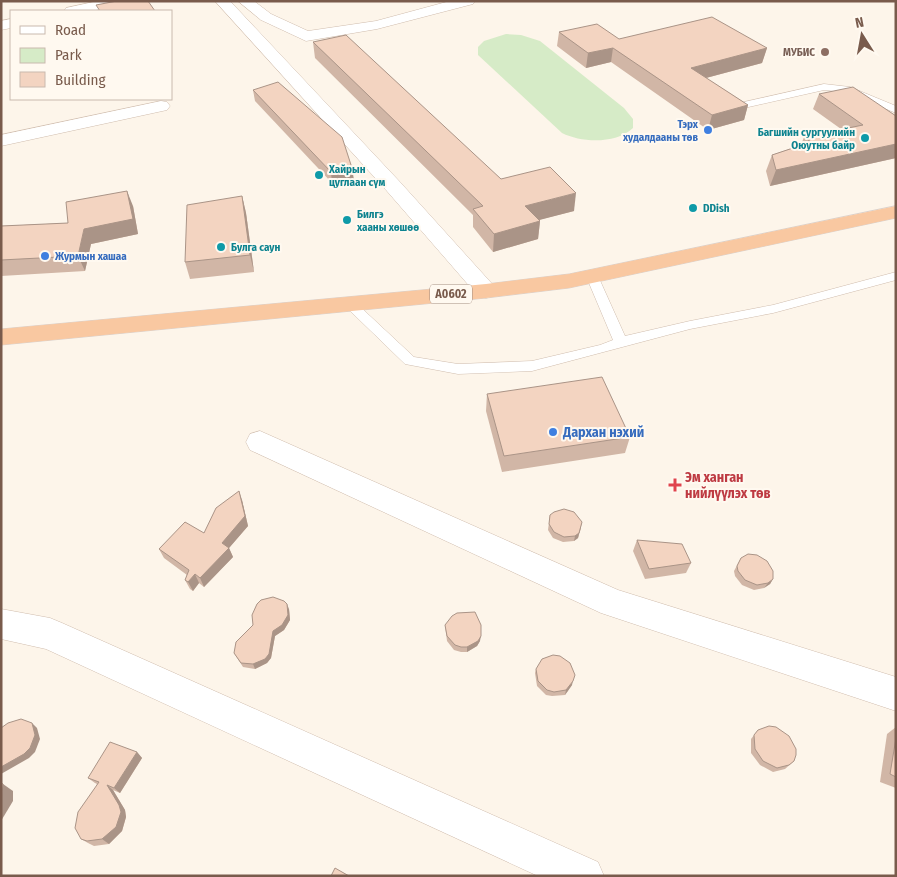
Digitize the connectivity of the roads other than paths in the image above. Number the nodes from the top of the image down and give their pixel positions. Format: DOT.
graph roads {
  1 [pos="120,1"];
  2 [pos="222,1"];
  3 [pos="245,1"];
  4 [pos="468,1"];
  5 [pos="76,10"];
  6 [pos="744,105"];
  7 [pos="161,106"];
  8 [pos="896,110"];
  9 [pos="1,140"];
  10 [pos="896,212"];
  11 [pos="592,276"];
  12 [pos="896,276"];
  13 [pos="486,291"];
  14 [pos="349,304"];
  15 [pos="1,337"];
  16 [pos="621,342"];
  17 [pos="260,442"];
  18 [pos="1,624"];
  19 [pos="896,694"];
  20 [pos="584,876"];
  1 -- 5 [label="street"];
  2 -- 13 [label="street"];
  3 -- 4 [label="street"];
  6 -- 8 [label="lane"];
  7 -- 9 [label="street"];
  10 -- 11 [label="highway, A0602"];
  11 -- 13 [label="highway, A0602"];
  11 -- 16 [label="lane"];
  12 -- 16 [label="lane"];
  13 -- 14 [label="highway, A0602"];
  14 -- 15 [label="highway, A0602"];
  14 -- 16 [label="lane"];
  17 -- 19 [label="street"];
  18 -- 20 [label="street"];
}
